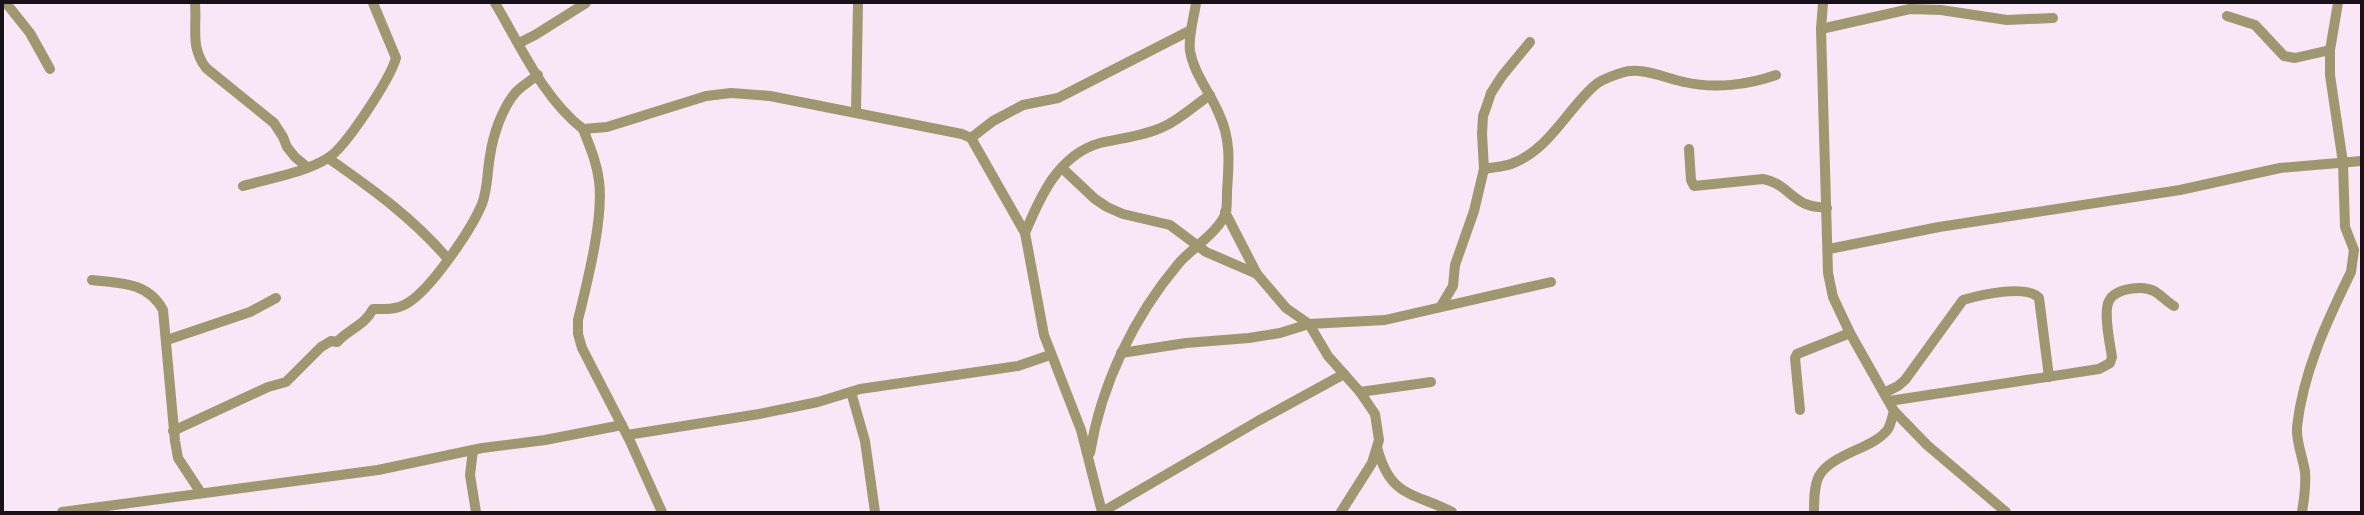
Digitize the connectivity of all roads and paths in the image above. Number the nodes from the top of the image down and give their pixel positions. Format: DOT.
graph roads {
  1 [pos="6,3"];
  2 [pos="195,3"];
  3 [pos="373,3"];
  4 [pos="495,3"];
  5 [pos="586,3"];
  6 [pos="858,3"];
  7 [pos="1196,3"];
  8 [pos="1823,3"];
  9 [pos="2338,3"];
  10 [pos="2227,16"];
  11 [pos="2053,18"];
  12 [pos="1821,29"];
  13 [pos="1192,30"];
  14 [pos="1530,42"];
  15 [pos="519,43"];
  16 [pos="2330,50"];
  17 [pos="50,69"];
  18 [pos="538,75"];
  19 [pos="1776,75"];
  20 [pos="1210,95"];
  21 [pos="856,112"];
  22 [pos="583,129"];
  23 [pos="971,138"];
  24 [pos="1689,149"];
  25 [pos="328,158"];
  26 [pos="2361,161"];
  27 [pos="2343,163"];
  28 [pos="307,167"];
  29 [pos="1062,168"];
  30 [pos="1484,169"];
  31 [pos="243,186"];
  32 [pos="1827,208"];
  33 [pos="1226,212"];
  34 [pos="1025,233"];
  35 [pos="1198,244"];
  36 [pos="1828,249"];
  37 [pos="2357,249"];
  38 [pos="447,258"];
  39 [pos="1257,274"];
  40 [pos="92,280"];
  41 [pos="1551,282"];
  42 [pos="276,298"];
  43 [pos="1441,306"];
  44 [pos="2174,306"];
  45 [pos="1309,324"];
  46 [pos="1850,333"];
  47 [pos="166,340"];
  48 [pos="1122,353"];
  49 [pos="1050,354"];
  50 [pos="1344,374"];
  51 [pos="2049,376"];
  52 [pos="1431,382"];
  53 [pos="851,392"];
  54 [pos="1360,392"];
  55 [pos="1886,397"];
  56 [pos="1800,410"];
  57 [pos="1894,412"];
  58 [pos="625,430"];
  59 [pos="173,431"];
  60 [pos="1377,446"];
  61 [pos="473,450"];
  62 [pos="1089,456"];
  63 [pos="201,493"];
  64 [pos="62,512"];
  65 [pos="476,512"];
  66 [pos="662,512"];
  67 [pos="875,512"];
  68 [pos="1102,512"];
  69 [pos="1341,512"];
  70 [pos="1452,512"];
  71 [pos="1814,512"];
  72 [pos="2006,512"];
  73 [pos="2302,512"];
  1 -- 17 [label="street"];
  2 -- 28 [label="street"];
  3 -- 25 [label="street"];
  4 -- 15 [label="street"];
  5 -- 15 [label="street"];
  6 -- 21 [label="street"];
  7 -- 13 [label="street"];
  8 -- 12 [label="street"];
  9 -- 16 [label="street"];
  10 -- 16 [label="street"];
  11 -- 12 [label="street"];
  12 -- 32 [label="street"];
  13 -- 20 [label="street"];
  13 -- 23 [label="street"];
  14 -- 30 [label="street"];
  15 -- 18 [label="street"];
  16 -- 27 [label="street"];
  18 -- 22 [label="street"];
  18 -- 38 [label="street"];
  19 -- 30 [label="street"];
  20 -- 29 [label="street"];
  20 -- 33 [label="street"];
  21 -- 22 [label="street"];
  21 -- 23 [label="street"];
  22 -- 58 [label="street"];
  23 -- 34 [label="street"];
  24 -- 32 [label="street"];
  25 -- 28 [label="street"];
  25 -- 38 [label="street"];
  26 -- 27 [label="street"];
  27 -- 36 [label="street"];
  27 -- 37 [label="street"];
  28 -- 31 [label="street"];
  29 -- 34 [label="street"];
  29 -- 35 [label="street"];
  30 -- 43 [label="street"];
  32 -- 36 [label="street"];
  33 -- 35 [label="street"];
  33 -- 39 [label="street"];
  34 -- 49 [label="street"];
  35 -- 39 [label="street"];
  35 -- 48 [label="street"];
  36 -- 46 [label="street"];
  37 -- 73 [label="street"];
  38 -- 59 [label="street"];
  39 -- 45 [label="street"];
  40 -- 47 [label="street"];
  41 -- 43 [label="street"];
  42 -- 47 [label="street"];
  43 -- 45 [label="street"];
  44 -- 51 [label="street"];
  45 -- 48 [label="street"];
  45 -- 50 [label="street"];
  46 -- 55 [label="street"];
  46 -- 56 [label="street"];
  47 -- 59 [label="street"];
  48 -- 62 [label="street"];
  49 -- 53 [label="street"];
  49 -- 62 [label="street"];
  50 -- 54 [label="street"];
  50 -- 68 [label="street"];
  51 -- 55 [label="street"];
  51 -- 55 [label="street"];
  52 -- 54 [label="street"];
  53 -- 58 [label="street"];
  53 -- 67 [label="street"];
  54 -- 60 [label="street"];
  55 -- 57 [label="street"];
  57 -- 71 [label="street"];
  57 -- 72 [label="street"];
  58 -- 61 [label="street"];
  58 -- 66 [label="street"];
  59 -- 63 [label="street"];
  60 -- 69 [label="street"];
  60 -- 70 [label="street"];
  61 -- 63 [label="street"];
  61 -- 65 [label="street"];
  62 -- 68 [label="street"];
  63 -- 64 [label="street"];
}
